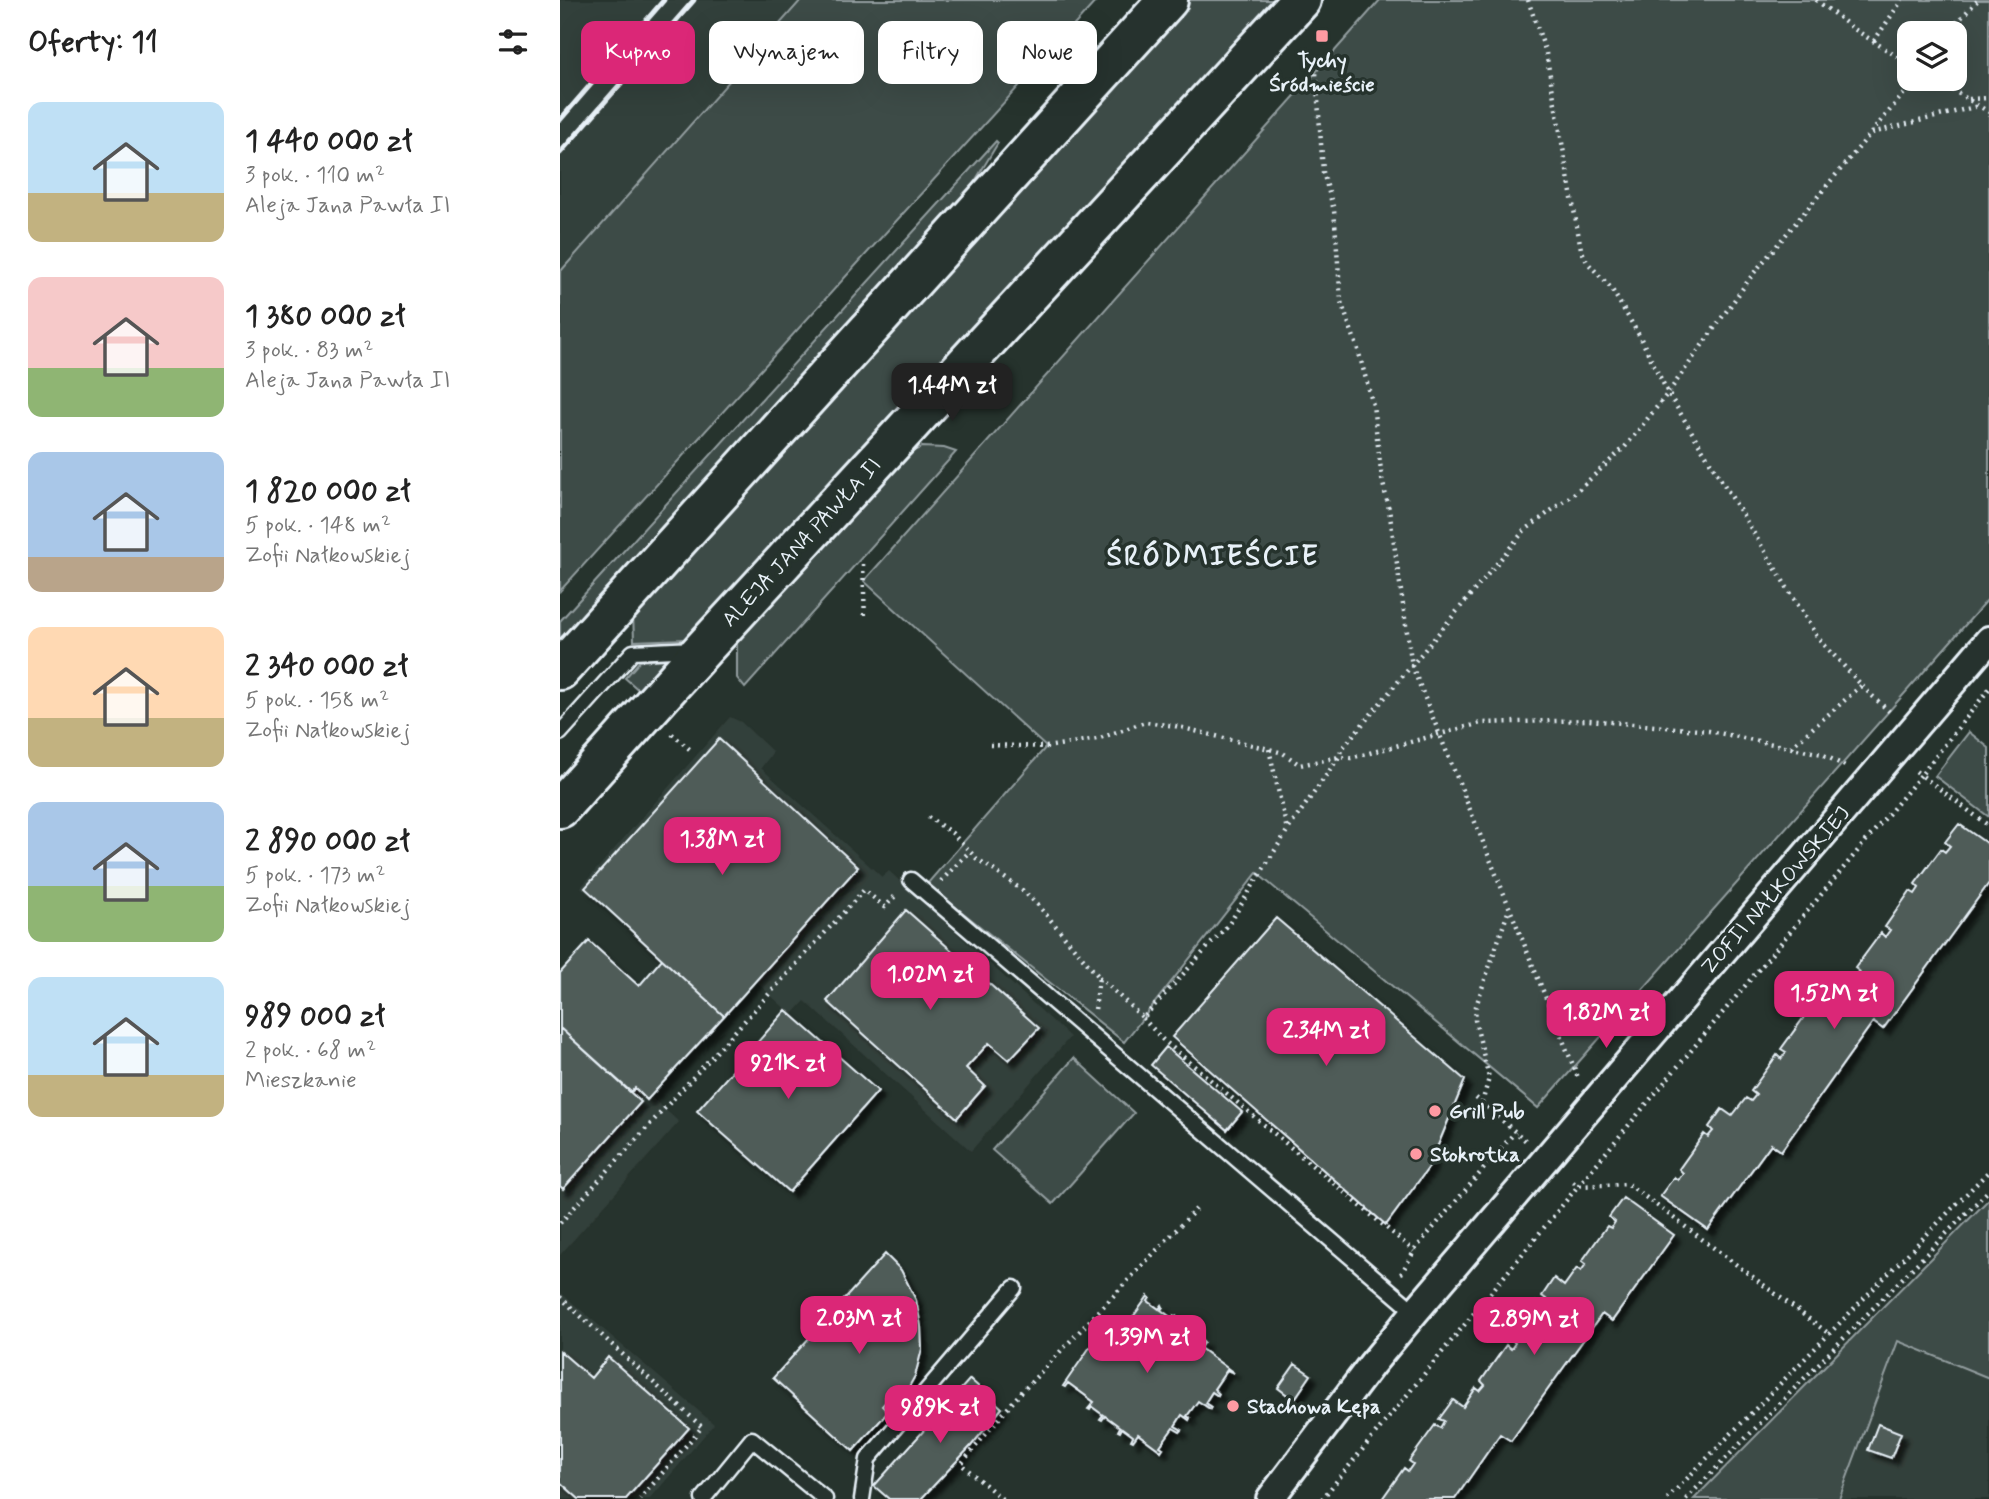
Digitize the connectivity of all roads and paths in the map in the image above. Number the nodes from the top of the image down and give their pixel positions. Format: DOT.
graph roads {
  1 [pos="1168,0"];
  2 [pos="1301,0"];
  3 [pos="1528,0"];
  4 [pos="1816,0"];
  5 [pos="1902,0"];
  6 [pos="1978,0"];
  7 [pos="1958,21"];
  8 [pos="1874,41"];
  9 [pos="1311,53"];
  10 [pos="1897,56"];
  11 [pos="1906,91"];
  12 [pos="1954,91"];
  13 [pos="1989,98"];
  14 [pos="1968,99"];
  15 [pos="1978,106"];
  16 [pos="1989,112"];
  17 [pos="1871,133"];
  18 [pos="1668,393"];
  19 [pos="863,564"];
  20 [pos="865,620"];
  21 [pos="1989,640"];
  22 [pos="703,649"];
  23 [pos="1412,666"];
  24 [pos="560,670"];
  25 [pos="1861,686"];
  26 [pos="1989,689"];
  27 [pos="1901,722"];
  28 [pos="560,733"];
  29 [pos="1439,733"];
  30 [pos="990,746"];
  31 [pos="1791,748"];
  32 [pos="1269,749"];
  33 [pos="1339,757"];
  34 [pos="1846,766"];
  35 [pos="1921,775"];
  36 [pos="560,808"];
  37 [pos="928,817"];
  38 [pos="1989,826"];
  39 [pos="1287,831"];
  40 [pos="970,851"];
  41 [pos="954,868"];
  42 [pos="911,880"];
  43 [pos="1510,909"];
  44 [pos="1099,977"];
  45 [pos="1143,1018"];
  46 [pos="1083,1029"];
  47 [pos="1583,1091"];
  48 [pos="1476,1098"];
  49 [pos="1482,1103"];
  50 [pos="1532,1146"];
  51 [pos="1989,1171"];
  52 [pos="1573,1182"];
  53 [pos="1578,1186"];
  54 [pos="1989,1190"];
  55 [pos="1196,1209"];
  56 [pos="560,1223"];
  57 [pos="1414,1251"];
  58 [pos="1014,1288"];
  59 [pos="560,1297"];
  60 [pos="1415,1312"];
  61 [pos="1828,1333"];
  62 [pos="639,1499"];
  63 [pos="703,1499"];
  64 [pos="825,1499"];
  65 [pos="862,1499"];
  66 [pos="1002,1499"];
  67 [pos="1270,1499"];
  68 [pos="1322,1499"];
  69 [pos="1667,1499"];
  70 [pos="1686,1499"];
  1 -- 24 [label="street"];
  2 -- 22 [label="street, ALEJA JANA PAWŁA II"];
  3 -- 18 [label="path"];
  4 -- 8 [label="path"];
  5 -- 8 [label="path"];
  6 -- 7 [label="path"];
  8 -- 10 [label="path"];
  9 -- 23 [label="path"];
  11 -- 17 [label="path"];
  12 -- 14 [label="path"];
  13 -- 14 [label="path"];
  14 -- 15 [label="path"];
  15 -- 16 [label="path"];
  15 -- 17 [label="path"];
  17 -- 18 [label="path"];
  18 -- 23 [label="path"];
  18 -- 25 [label="path"];
  19 -- 20 [label="path"];
  21 -- 60 [label="street, ZOFII NAŁKOWSKIEJ"];
  22 -- 28 [label="lane"];
  22 -- 36 [label="street, ALEJA JANA PAWŁA II"];
  23 -- 29 [label="path"];
  23 -- 33 [label="path"];
  25 -- 27 [label="path"];
  25 -- 31 [label="path"];
  26 -- 35 [label="path"];
  29 -- 31 [label="path"];
  29 -- 33 [label="path"];
  29 -- 43 [label="path"];
  30 -- 32 [label="path"];
  31 -- 34 [label="path"];
  32 -- 33 [label="path"];
  32 -- 39 [label="path"];
  33 -- 39 [label="path"];
  35 -- 38 [label="path"];
  35 -- 53 [label="path"];
  37 -- 40 [label="path"];
  39 -- 45 [label="path"];
  40 -- 41 [label="path"];
  40 -- 44 [label="path"];
  42 -- 46 [label="lane"];
  42 -- 56 [label="path"];
  43 -- 47 [label="path"];
  43 -- 49 [label="path"];
  44 -- 45 [label="path"];
  44 -- 46 [label="path"];
  45 -- 57 [label="path"];
  46 -- 60 [label="lane"];
  48 -- 49 [label="path"];
  49 -- 50 [label="path"];
  51 -- 61 [label="path"];
  52 -- 53 [label="path"];
  53 -- 61 [label="path"];
  53 -- 68 [label="path"];
  54 -- 70 [label="path"];
  55 -- 66 [label="path"];
  58 -- 65 [label="lane"];
  59 -- 62 [label="path"];
  60 -- 67 [label="street, ZOFII NAŁKOWSKIEJ"];
  61 -- 69 [label="path"];
  63 -- 64 [label="lane"];
}
